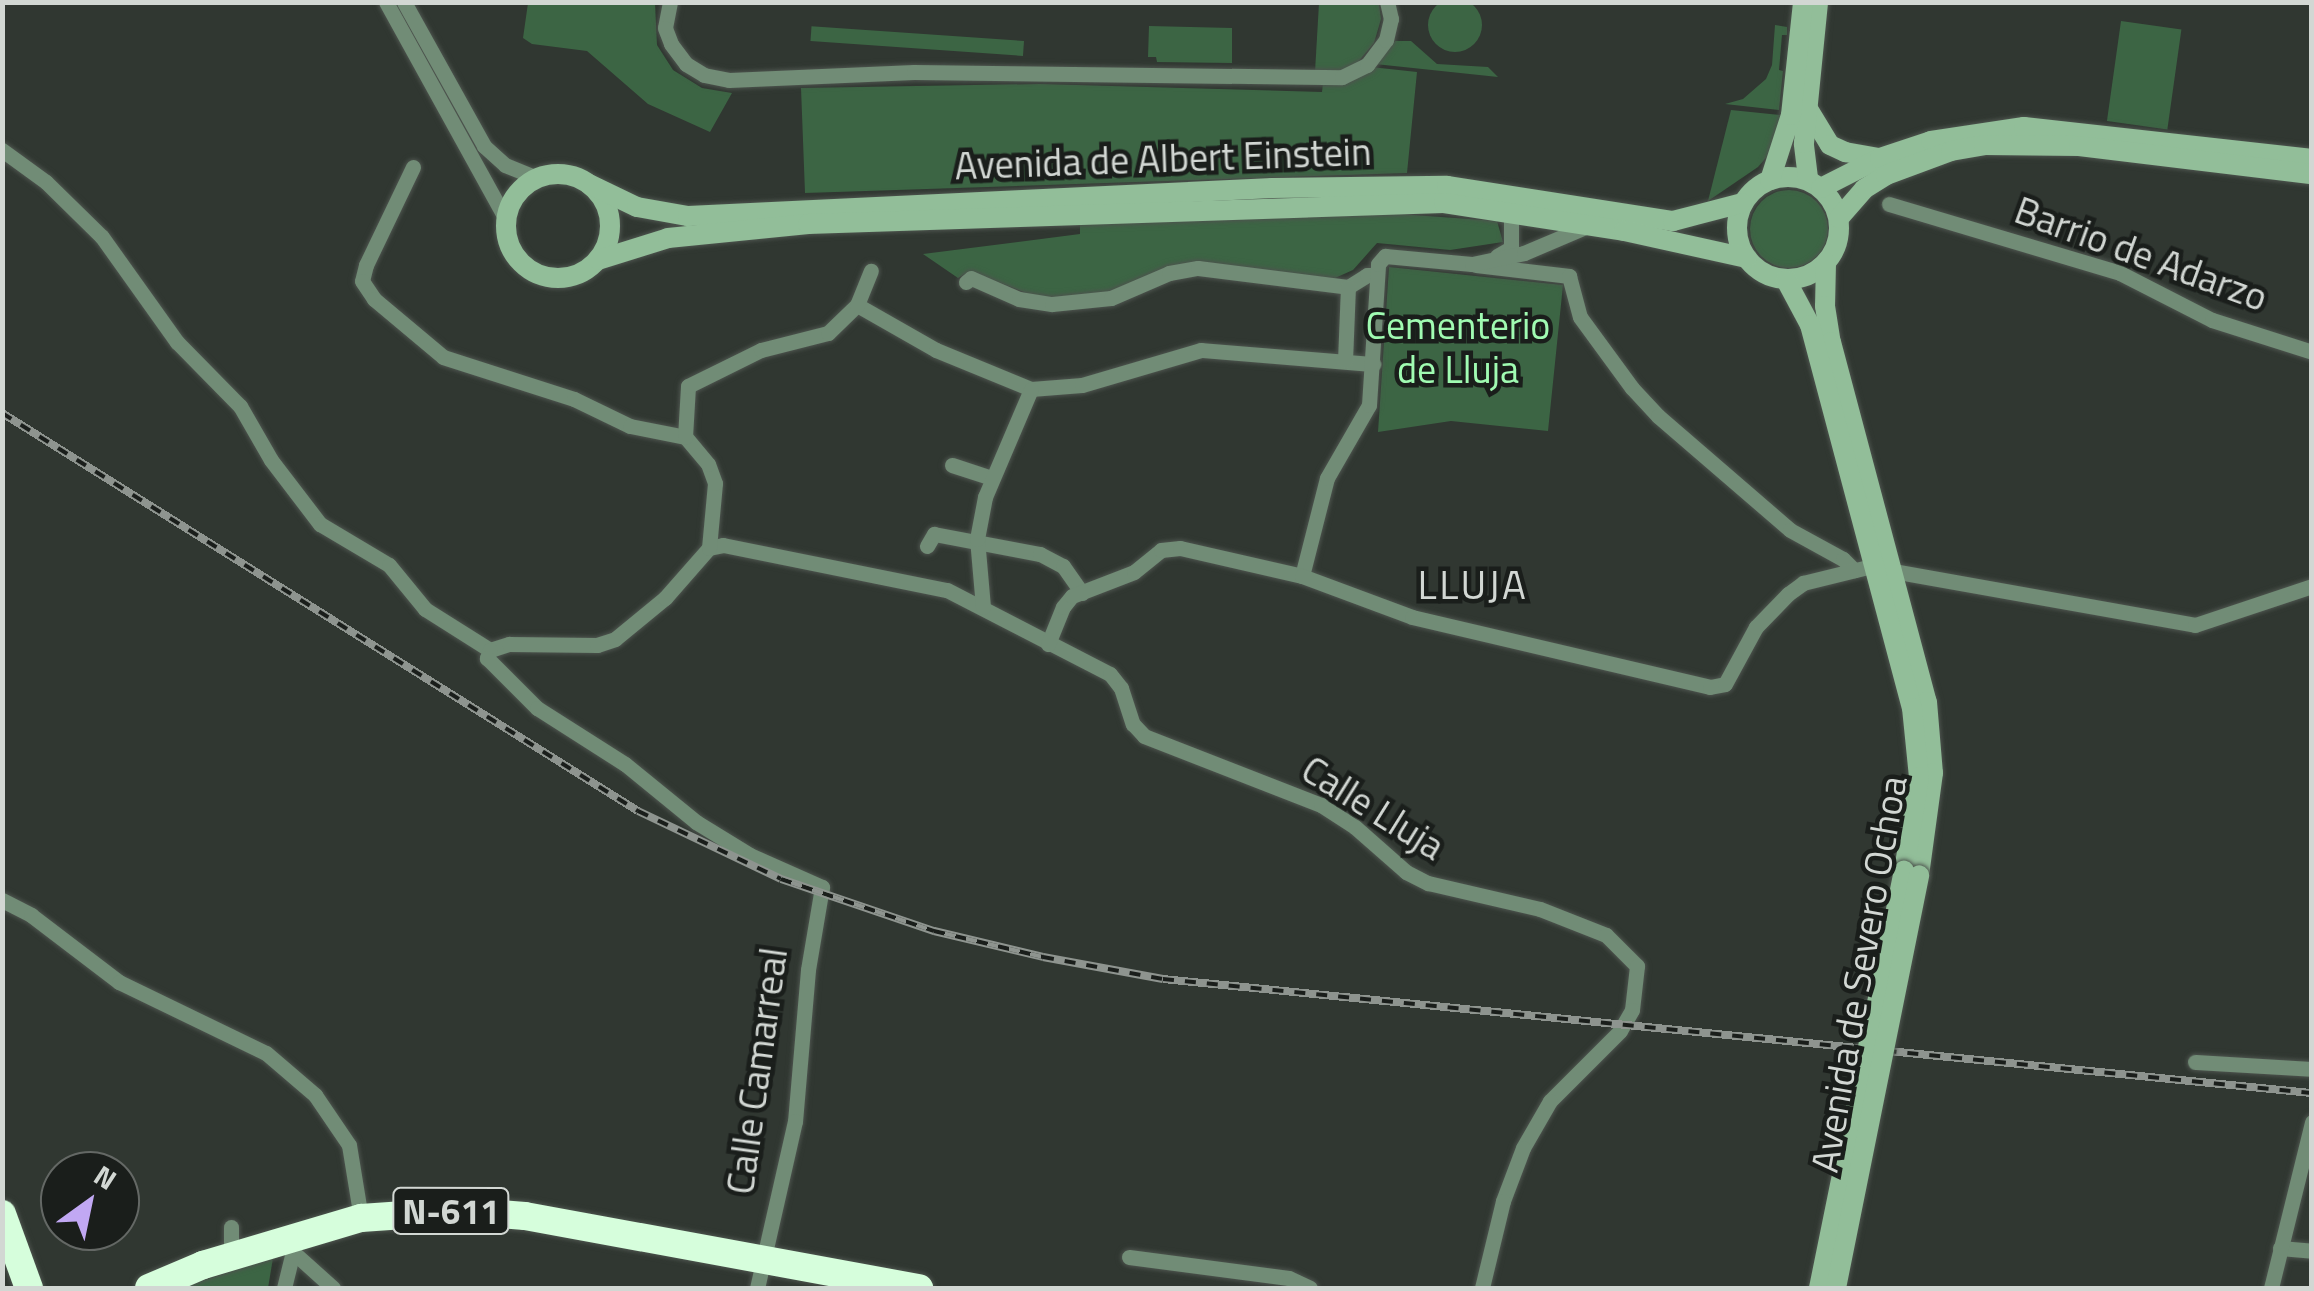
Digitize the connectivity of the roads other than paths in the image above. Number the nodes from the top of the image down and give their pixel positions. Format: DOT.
graph roads {
  1 [pos="386,2"];
  2 [pos="404,2"];
  3 [pos="670,2"];
  4 [pos="1387,2"];
  5 [pos="1803,2"];
  6 [pos="1818,2"];
  7 [pos="1807,107"];
  8 [pos="2,150"];
  9 [pos="1880,158"];
  10 [pos="2312,159"];
  11 [pos="413,167"];
  12 [pos="2312,174"];
  13 [pos="536,178"];
  14 [pos="1770,180"];
  15 [pos="1814,183"];
  16 [pos="589,184"];
  17 [pos="1742,203"];
  18 [pos="1889,204"];
  19 [pos="1511,211"];
  20 [pos="506,218"];
  21 [pos="1839,218"];
  22 [pos="1590,225"];
  23 [pos="1493,258"];
  24 [pos="1747,258"];
  25 [pos="598,260"];
  26 [pos="1472,264"];
  27 [pos="1826,264"];
  28 [pos="871,271"];
  29 [pos="1377,276"];
  30 [pos="1786,280"];
  31 [pos="966,282"];
  32 [pos="1348,287"];
  33 [pos="857,305"];
  34 [pos="2312,352"];
  35 [pos="1345,362"];
  36 [pos="1373,364"];
  37 [pos="1031,389"];
  38 [pos="685,437"];
  39 [pos="952,464"];
  40 [pos="990,477"];
  41 [pos="978,544"];
  42 [pos="927,546"];
  43 [pos="709,548"];
  44 [pos="1885,568"];
  45 [pos="1854,570"];
  46 [pos="1302,576"];
  47 [pos="2312,586"];
  48 [pos="1082,593"];
  49 [pos="982,607"];
  50 [pos="1048,644"];
  51 [pos="490,650"];
  52 [pos="1911,873"];
  53 [pos="2,900"];
  54 [pos="2195,1062"];
  55 [pos="2312,1069"];
  56 [pos="2312,1122"];
  57 [pos="2,1214"];
  58 [pos="360,1218"];
  59 [pos="231,1227"];
  60 [pos="295,1244"];
  61 [pos="2280,1248"];
  62 [pos="2312,1251"];
  63 [pos="230,1256"];
  64 [pos="1129,1257"];
  65 [pos="762,1259"];
  66 [pos="884,1285"];
  67 [pos="29,1288"];
  68 [pos="149,1288"];
  69 [pos="284,1288"];
  70 [pos="333,1288"];
  71 [pos="758,1288"];
  72 [pos="919,1288"];
  73 [pos="1310,1288"];
  74 [pos="1482,1288"];
  75 [pos="1819,1288"];
  76 [pos="1836,1288"];
  77 [pos="2271,1288"];
  1 -- 20 [label="street"];
  2 -- 13 [label="street"];
  3 -- 4 [label="street"];
  5 -- 14 [label="main road"];
  6 -- 7 [label="main road"];
  7 -- 9 [label="main road"];
  7 -- 15 [label="main road"];
  8 -- 51 [label="street"];
  9 -- 10 [label="main road"];
  9 -- 15 [label="main road"];
  11 -- 38 [label="street"];
  12 -- 21 [label="main road"];
  13 -- 16 [label="main road"];
  13 -- 20 [label="main road"];
  14 -- 15 [label="main road"];
  14 -- 17 [label="main road"];
  15 -- 21 [label="main road"];
  16 -- 17 [label="main road, Avenida de Albert Einstein"];
  16 -- 25 [label="main road"];
  17 -- 24 [label="main road"];
  18 -- 34 [label="street, Barrio de Adarzo"];
  19 -- 22 [label="main road, Avenida de Albert Einstein"];
  19 -- 23 [label="street"];
  19 -- 25 [label="main road, Avenida de Albert Einstein"];
  20 -- 25 [label="main road"];
  21 -- 27 [label="main road"];
  22 -- 23 [label="street"];
  22 -- 24 [label="main road, Avenida de Albert Einstein"];
  23 -- 26 [label="street"];
  24 -- 30 [label="main road"];
  26 -- 29 [label="street"];
  26 -- 45 [label="street"];
  27 -- 30 [label="main road"];
  27 -- 44 [label="main road, Avenida de Severo Ochoa"];
  28 -- 33 [label="street"];
  29 -- 32 [label="street"];
  29 -- 36 [label="street"];
  30 -- 44 [label="main road, Avenida de Severo Ochoa"];
  31 -- 32 [label="street"];
  32 -- 35 [label="street"];
  33 -- 37 [label="street"];
  33 -- 38 [label="street"];
  35 -- 36 [label="street"];
  35 -- 37 [label="street"];
  36 -- 46 [label="street"];
  37 -- 40 [label="street"];
  38 -- 43 [label="street"];
  39 -- 40 [label="street"];
  40 -- 41 [label="street"];
  41 -- 42 [label="street"];
  41 -- 48 [label="street"];
  41 -- 49 [label="street"];
  43 -- 49 [label="street, Calle Lluja"];
  43 -- 51 [label="street"];
  44 -- 45 [label="street"];
  44 -- 47 [label="street"];
  44 -- 52 [label="main road, Avenida de Severo Ochoa"];
  45 -- 46 [label="street"];
  46 -- 48 [label="street"];
  48 -- 50 [label="street"];
  49 -- 50 [label="street, Calle Lluja"];
  50 -- 74 [label="street, Calle Lluja"];
  51 -- 65 [label="street, Calle Camarreal"];
  52 -- 75 [label="main road, Avenida de Severo Ochoa, bridge"];
  52 -- 76 [label="main road, Avenida de Severo Ochoa, bridge"];
  53 -- 58 [label="street"];
  54 -- 55 [label="street"];
  56 -- 61 [label="street"];
  57 -- 67 [label="highway"];
  58 -- 60 [label="highway, N-611"];
  58 -- 65 [label="highway, N-611"];
  59 -- 63 [label="street"];
  60 -- 63 [label="highway, N-611"];
  60 -- 69 [label="street"];
  60 -- 70 [label="street"];
  61 -- 62 [label="street"];
  61 -- 77 [label="street"];
  63 -- 68 [label="highway, N-611"];
  64 -- 73 [label="street"];
  65 -- 66 [label="highway, N-611"];
  65 -- 71 [label="street, Calle Camarreal"];
  66 -- 72 [label="highway, N-611"];
}
